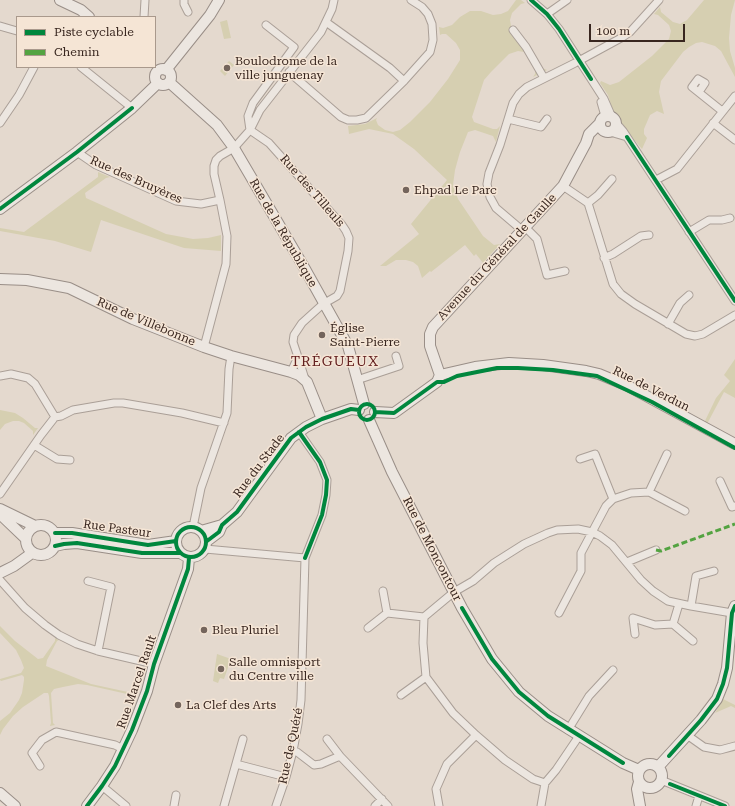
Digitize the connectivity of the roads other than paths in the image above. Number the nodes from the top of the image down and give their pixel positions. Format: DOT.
graph roads {
  1 [pos="60,0"];
  2 [pos="144,0"];
  3 [pos="184,0"];
  4 [pos="219,0"];
  5 [pos="334,0"];
  6 [pos="411,0"];
  7 [pos="531,0"];
  8 [pos="567,0"];
  9 [pos="659,0"];
  10 [pos="188,12"];
  11 [pos="547,14"];
  12 [pos="88,16"];
  13 [pos="144,16"];
  14 [pos="326,22"];
  15 [pos="266,25"];
  16 [pos="0,26"];
  17 [pos="513,30"];
  18 [pos="16,31"];
  19 [pos="580,61"];
  20 [pos="33,68"];
  21 [pos="82,68"];
  22 [pos="159,69"];
  23 [pos="289,72"];
  24 [pos="544,78"];
  25 [pos="404,81"];
  26 [pos="169,82"];
  27 [pos="158,83"];
  28 [pos="700,92"];
  29 [pos="735,96"];
  30 [pos="132,108"];
  31 [pos="722,111"];
  32 [pos="508,119"];
  33 [pos="547,120"];
  34 [pos="0,122"];
  35 [pos="607,123"];
  36 [pos="714,123"];
  37 [pos="250,130"];
  38 [pos="735,140"];
  39 [pos="234,148"];
  40 [pos="77,152"];
  41 [pos="612,179"];
  42 [pos="656,180"];
  43 [pos="563,186"];
  44 [pos="220,200"];
  45 [pos="588,203"];
  46 [pos="0,209"];
  47 [pos="730,218"];
  48 [pos="524,229"];
  49 [pos="689,232"];
  50 [pos="649,235"];
  51 [pos="604,258"];
  52 [pos="565,271"];
  53 [pos="0,279"];
  54 [pos="689,295"];
  55 [pos="734,297"];
  56 [pos="323,304"];
  57 [pos="735,315"];
  58 [pos="668,324"];
  59 [pos="204,347"];
  60 [pos="231,356"];
  61 [pos="396,356"];
  62 [pos="298,357"];
  63 [pos="291,372"];
  64 [pos="0,376"];
  65 [pos="440,376"];
  66 [pos="305,379"];
  67 [pos="357,380"];
  68 [pos="361,407"];
  69 [pos="372,416"];
  70 [pos="55,417"];
  71 [pos="322,419"];
  72 [pos="224,424"];
  73 [pos="299,432"];
  74 [pos="735,444"];
  75 [pos="34,445"];
  76 [pos="667,454"];
  77 [pos="580,458"];
  78 [pos="70,460"];
  79 [pos="720,481"];
  80 [pos="649,492"];
  81 [pos="0,494"];
  82 [pos="613,499"];
  83 [pos="733,506"];
  84 [pos="0,509"];
  85 [pos="685,511"];
  86 [pos="0,514"];
  87 [pos="735,515"];
  88 [pos="222,525"];
  89 [pos="35,526"];
  90 [pos="197,529"];
  91 [pos="592,532"];
  92 [pos="55,533"];
  93 [pos="25,538"];
  94 [pos="176,541"];
  95 [pos="206,545"];
  96 [pos="55,546"];
  97 [pos="656,550"];
  98 [pos="32,553"];
  99 [pos="184,555"];
  100 [pos="305,558"];
  101 [pos="627,562"];
  102 [pos="714,571"];
  103 [pos="0,573"];
  104 [pos="0,580"];
  105 [pos="88,581"];
  106 [pos="383,591"];
  107 [pos="454,592"];
  108 [pos="679,604"];
  109 [pos="691,606"];
  110 [pos="733,609"];
  111 [pos="387,613"];
  112 [pos="559,613"];
  113 [pos="424,617"];
  114 [pos="673,624"];
  115 [pos="368,628"];
  116 [pos="635,634"];
  117 [pos="693,641"];
  118 [pos="98,651"];
  119 [pos="154,664"];
  120 [pos="614,670"];
  121 [pos="426,677"];
  122 [pos="401,695"];
  123 [pos="568,730"];
  124 [pos="476,735"];
  125 [pos="687,735"];
  126 [pos="579,736"];
  127 [pos="243,739"];
  128 [pos="327,740"];
  129 [pos="735,746"];
  130 [pos="123,749"];
  131 [pos="293,751"];
  132 [pos="340,756"];
  133 [pos="236,764"];
  134 [pos="40,766"];
  135 [pos="658,767"];
  136 [pos="639,770"];
  137 [pos="286,777"];
  138 [pos="661,780"];
  139 [pos="545,783"];
  140 [pos="642,785"];
  141 [pos="102,786"];
  142 [pos="0,793"];
  143 [pos="176,795"];
  144 [pos="699,796"];
  145 [pos="382,800"];
  146 [pos="640,804"];
  147 [pos="15,806"];
  148 [pos="87,806"];
  149 [pos="126,806"];
  150 [pos="174,806"];
  151 [pos="224,806"];
  152 [pos="276,806"];
  153 [pos="375,806"];
  154 [pos="388,806"];
  155 [pos="439,806"];
  156 [pos="541,806"];
  157 [pos="696,806"];
  158 [pos="725,806"];
  1 -- 12 [label="street"];
  2 -- 13 [label="street"];
  3 -- 10 [label="street"];
  4 -- 22 [label="street"];
  5 -- 14 [label="street"];
  6 -- 25 [label="street"];
  7 -- 11 [label="street"];
  8 -- 11 [label="street"];
  9 -- 19 [label="street"];
  11 -- 19 [label="street"];
  14 -- 23 [label="street"];
  14 -- 25 [label="street"];
  15 -- 37 [label="street"];
  16 -- 18 [label="street"];
  17 -- 24 [label="street"];
  19 -- 24 [label="street"];
  19 -- 35 [label="street"];
  20 -- 34 [label="street"];
  21 -- 30 [label="street"];
  22 -- 26 [label="street"];
  22 -- 27 [label="street"];
  23 -- 25 [label="street"];
  23 -- 37 [label="street"];
  24 -- 32 [label="street"];
  26 -- 27 [label="street"];
  26 -- 39 [label="street, Rue de la République"];
  27 -- 30 [label="street"];
  28 -- 31 [label="street"];
  29 -- 31 [label="street"];
  30 -- 40 [label="street"];
  31 -- 36 [label="street"];
  32 -- 33 [label="street"];
  32 -- 48 [label="street"];
  35 -- 42 [label="street"];
  35 -- 43 [label="street, Avenue du Général de Gaulle"];
  36 -- 38 [label="street"];
  36 -- 42 [label="street"];
  37 -- 39 [label="street"];
  37 -- 56 [label="street, Rue des Tilleuls"];
  39 -- 44 [label="street"];
  39 -- 56 [label="street, Rue de la République"];
  40 -- 44 [label="street, Rue des Bruyères"];
  40 -- 46 [label="street"];
  41 -- 45 [label="street"];
  42 -- 49 [label="street"];
  43 -- 45 [label="street"];
  43 -- 48 [label="street, Avenue du Général de Gaulle"];
  44 -- 59 [label="street"];
  45 -- 51 [label="street"];
  47 -- 49 [label="street"];
  48 -- 52 [label="street"];
  48 -- 65 [label="street, Avenue du Général de Gaulle"];
  49 -- 55 [label="street"];
  50 -- 51 [label="street"];
  51 -- 58 [label="street"];
  53 -- 59 [label="street, Rue de Villebonne"];
  54 -- 58 [label="street"];
  56 -- 62 [label="street, Rue des Tilleuls"];
  56 -- 67 [label="street, Rue de la République"];
  57 -- 58 [label="street"];
  59 -- 60 [label="street, Rue de Villebonne"];
  60 -- 63 [label="street, Rue de Villebonne"];
  60 -- 72 [label="street"];
  61 -- 67 [label="street"];
  62 -- 63 [label="street"];
  62 -- 66 [label="street"];
  63 -- 66 [label="street, Rue de Villebonne"];
  64 -- 70 [label="street"];
  65 -- 69 [label="street"];
  65 -- 74 [label="street, Rue de Verdun"];
  66 -- 71 [label="street"];
  67 -- 68 [label="street, Rue de la République"];
  68 -- 69 [label="street"];
  68 -- 69 [label="street"];
  68 -- 71 [label="street, Rue du Stade"];
  69 -- 107 [label="street, Rue de Moncontour"];
  70 -- 72 [label="street"];
  70 -- 75 [label="street"];
  71 -- 73 [label="street, Rue du Stade"];
  72 -- 90 [label="street"];
  73 -- 88 [label="street, Rue du Stade"];
  73 -- 100 [label="street, Rue de Quéré"];
  75 -- 78 [label="street"];
  75 -- 81 [label="street"];
  76 -- 80 [label="street"];
  77 -- 82 [label="street"];
  79 -- 83 [label="street"];
  80 -- 82 [label="street"];
  80 -- 85 [label="street"];
  82 -- 91 [label="street"];
  83 -- 87 [label="street"];
  84 -- 89 [label="street"];
  86 -- 93 [label="street"];
  88 -- 90 [label="street"];
  88 -- 95 [label="street, Rue du Stade"];
  89 -- 92 [label="street"];
  89 -- 93 [label="street"];
  90 -- 94 [label="street"];
  90 -- 95 [label="street"];
  91 -- 101 [label="street"];
  91 -- 107 [label="street"];
  91 -- 112 [label="street"];
  92 -- 94 [label="street, Rue Pasteur"];
  92 -- 96 [label="street"];
  93 -- 98 [label="street"];
  94 -- 99 [label="street"];
  95 -- 99 [label="street"];
  95 -- 100 [label="street"];
  96 -- 98 [label="street"];
  96 -- 99 [label="street, Rue Pasteur"];
  97 -- 101 [label="street"];
  98 -- 103 [label="street"];
  99 -- 119 [label="street, Rue Marcel Rault"];
  100 -- 131 [label="street, Rue de Quéré"];
  101 -- 108 [label="street"];
  102 -- 109 [label="street"];
  104 -- 118 [label="street"];
  105 -- 118 [label="street"];
  106 -- 111 [label="street"];
  107 -- 113 [label="street"];
  107 -- 123 [label="street, Rue de Moncontour"];
  108 -- 109 [label="street"];
  108 -- 114 [label="street"];
  109 -- 110 [label="street"];
  110 -- 125 [label="street"];
  111 -- 113 [label="street"];
  111 -- 115 [label="street"];
  113 -- 121 [label="street"];
  114 -- 116 [label="street"];
  114 -- 117 [label="street"];
  118 -- 119 [label="street"];
  119 -- 130 [label="street, Rue Marcel Rault"];
  120 -- 123 [label="street"];
  121 -- 122 [label="street"];
  121 -- 124 [label="street"];
  123 -- 126 [label="street, Rue de Moncontour"];
  124 -- 139 [label="street"];
  124 -- 155 [label="street"];
  125 -- 129 [label="street"];
  125 -- 135 [label="street"];
  126 -- 136 [label="street, Rue de Moncontour"];
  126 -- 139 [label="street"];
  127 -- 133 [label="street"];
  128 -- 132 [label="street"];
  130 -- 134 [label="street"];
  130 -- 141 [label="street, Rue Marcel Rault"];
  131 -- 132 [label="street"];
  131 -- 137 [label="street, Rue de Quéré"];
  132 -- 145 [label="street"];
  133 -- 137 [label="street"];
  133 -- 151 [label="street"];
  135 -- 136 [label="street"];
  135 -- 138 [label="street"];
  136 -- 140 [label="street"];
  137 -- 152 [label="street, Rue de Quéré"];
  138 -- 140 [label="street"];
  138 -- 144 [label="street"];
  139 -- 156 [label="street"];
  140 -- 146 [label="street"];
  141 -- 148 [label="street, Rue Marcel Rault"];
  141 -- 149 [label="street"];
  142 -- 147 [label="street"];
  143 -- 150 [label="street"];
  144 -- 157 [label="street"];
  144 -- 158 [label="street"];
  145 -- 153 [label="street"];
  145 -- 154 [label="street"];
}
